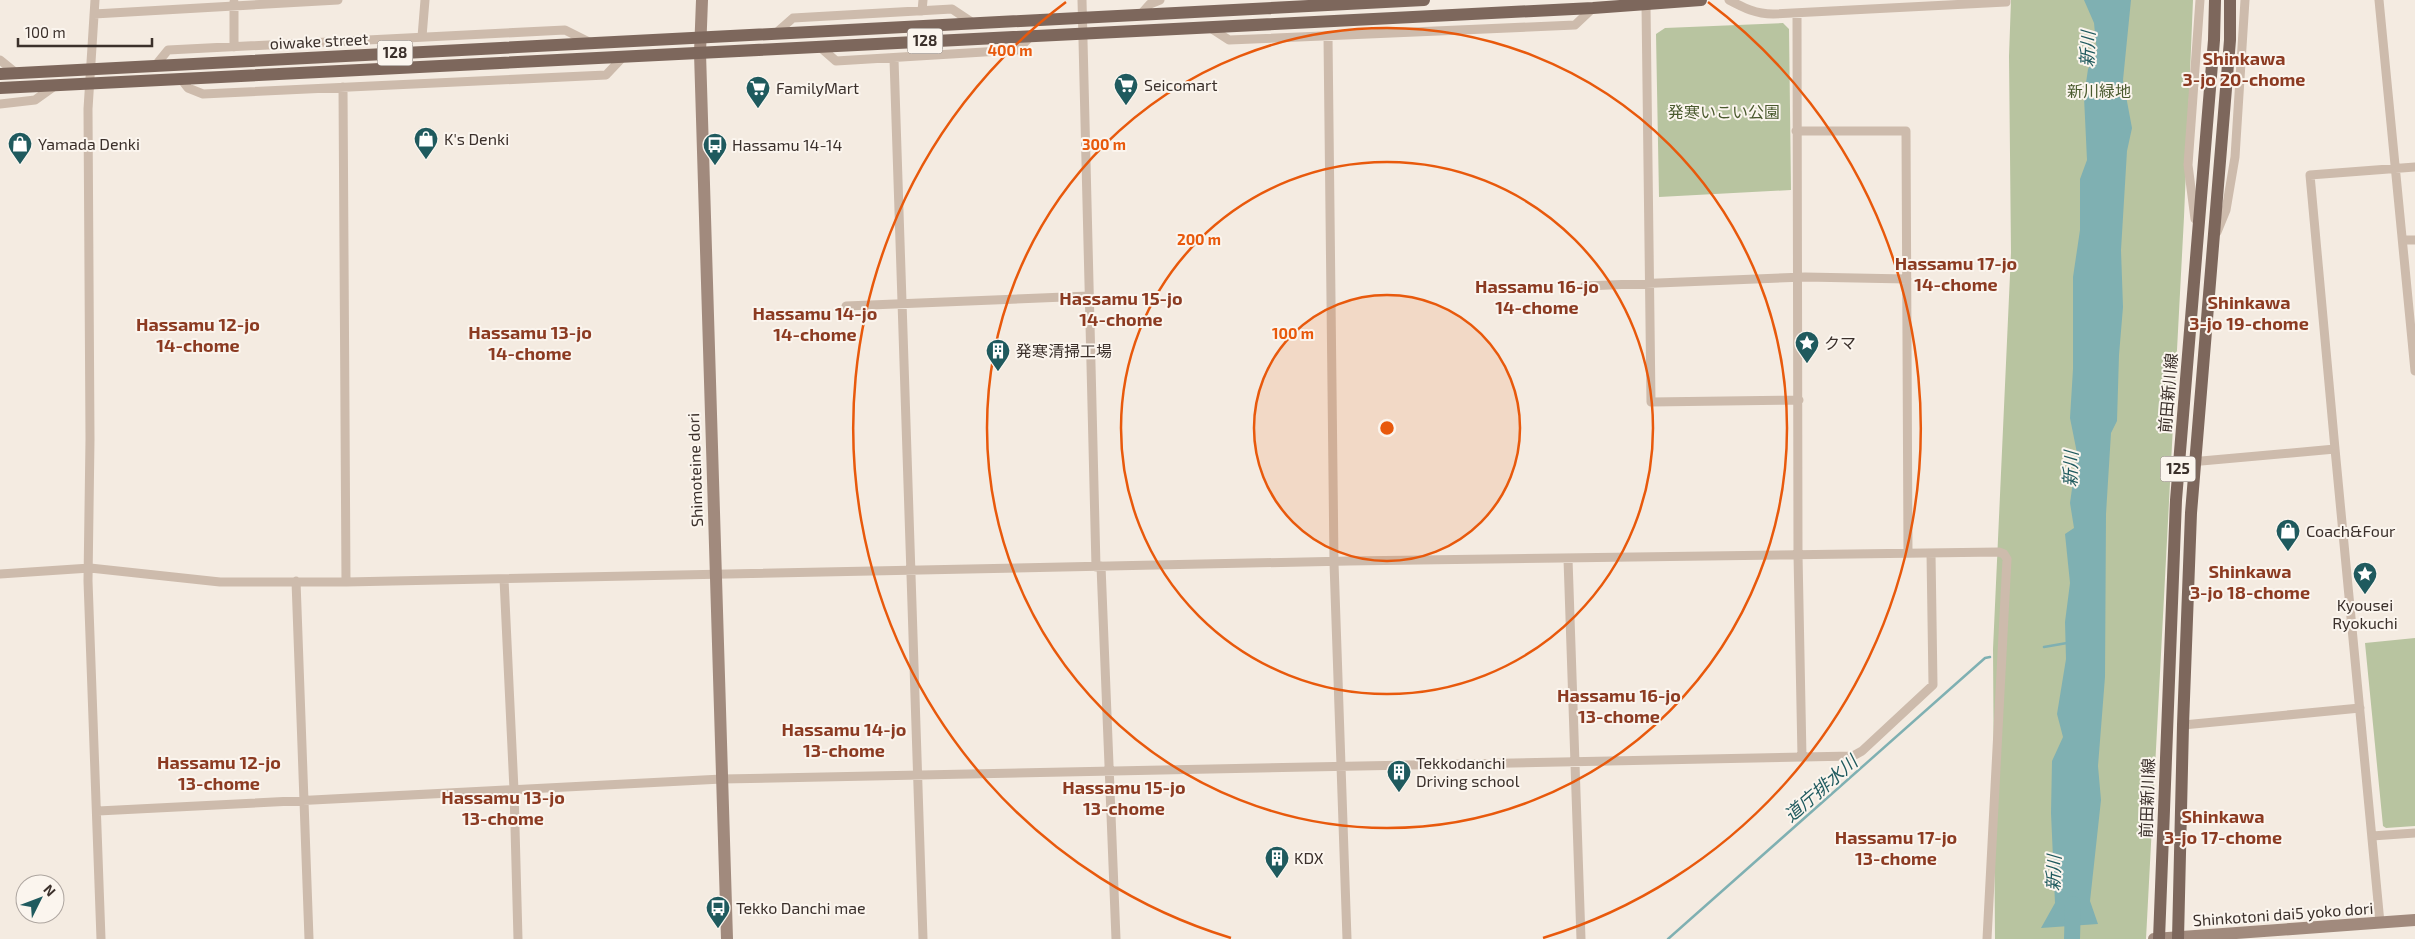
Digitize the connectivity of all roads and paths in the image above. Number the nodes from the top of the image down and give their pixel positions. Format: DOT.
graph roads {
  1 [pos="95,0"];
  2 [pos="338,0"];
  3 [pos="425,0"];
  4 [pos="702,0"];
  5 [pos="923,0"];
  6 [pos="1082,0"];
  7 [pos="1160,0"];
  8 [pos="1424,0"];
  9 [pos="1701,0"];
  10 [pos="1729,0"];
  11 [pos="2006,0"];
  12 [pos="2200,0"];
  13 [pos="2215,0"];
  14 [pos="2230,0"];
  15 [pos="2245,0"];
  16 [pos="2379,0"];
  17 [pos="234,3"];
  18 [pos="1646,5"];
  19 [pos="1592,8"];
  20 [pos="922,11"];
  21 [pos="1797,13"];
  22 [pos="94,14"];
  23 [pos="1141,14"];
  24 [pos="1082,18"];
  25 [pos="973,23"];
  26 [pos="1208,26"];
  27 [pos="1084,32"];
  28 [pos="776,33"];
  29 [pos="1031,36"];
  30 [pos="422,37"];
  31 [pos="700,37"];
  32 [pos="1328,37"];
  33 [pos="590,42"];
  34 [pos="234,47"];
  35 [pos="820,47"];
  36 [pos="700,53"];
  37 [pos="623,57"];
  38 [pos="894,59"];
  39 [pos="0,60"];
  40 [pos="156,66"];
  41 [pos="90,69"];
  42 [pos="16,73"];
  43 [pos="0,74"];
  44 [pos="181,79"];
  45 [pos="90,83"];
  46 [pos="56,85"];
  47 [pos="343,87"];
  48 [pos="0,88"];
  49 [pos="0,104"];
  50 [pos="1796,131"];
  51 [pos="2415,167"];
  52 [pos="2395,169"];
  53 [pos="2197,234"];
  54 [pos="2403,240"];
  55 [pos="2415,240"];
  56 [pos="2213,241"];
  57 [pos="1798,278"];
  58 [pos="1907,279"];
  59 [pos="1651,284"];
  60 [pos="1586,286"];
  61 [pos="1089,296"];
  62 [pos="901,303"];
  63 [pos="846,306"];
  64 [pos="2415,371"];
  65 [pos="1799,400"];
  66 [pos="2335,449"];
  67 [pos="2179,463"];
  68 [pos="2194,463"];
  69 [pos="1908,553"];
  70 [pos="1930,553"];
  71 [pos="1798,555"];
  72 [pos="1568,560"];
  73 [pos="1334,563"];
  74 [pos="1098,566"];
  75 [pos="90,568"];
  76 [pos="911,570"];
  77 [pos="0,574"];
  78 [pos="714,574"];
  79 [pos="504,578"];
  80 [pos="296,581"];
  81 [pos="346,582"];
  82 [pos="2360,708"];
  83 [pos="2182,725"];
  84 [pos="1802,757"];
  85 [pos="1576,761"];
  86 [pos="1342,766"];
  87 [pos="1108,771"];
  88 [pos="919,775"];
  89 [pos="722,779"];
  90 [pos="514,790"];
  91 [pos="304,800"];
  92 [pos="98,811"];
  93 [pos="2415,833"];
  94 [pos="2372,836"];
  95 [pos="2415,920"];
  96 [pos="2380,923"];
  97 [pos="2178,938"];
  98 [pos="101,939"];
  99 [pos="309,939"];
  100 [pos="518,939"];
  101 [pos="727,939"];
  102 [pos="923,939"];
  103 [pos="1116,939"];
  104 [pos="1347,939"];
  105 [pos="1581,939"];
  106 [pos="1987,939"];
  107 [pos="2154,939"];
  108 [pos="2159,939"];
  1 -- 22 [label="street"];
  2 -- 17 [label="street"];
  3 -- 30 [label="street"];
  4 -- 31 [label="main road, Shimoteine dori"];
  5 -- 20 [label="street"];
  6 -- 24 [label="street"];
  7 -- 23 [label="street"];
  8 -- 23 [label="main road, 128"];
  9 -- 18 [label="main road, 128"];
  10 -- 21 [label="street"];
  11 -- 21 [label="street"];
  12 -- 53 [label="street"];
  13 -- 53 [label="main road, 前田新川線 / 125"];
  14 -- 56 [label="main road, 前田新川線 / 125"];
  15 -- 56 [label="street"];
  16 -- 52 [label="street"];
  17 -- 22 [label="street"];
  17 -- 34 [label="street"];
  18 -- 19 [label="main road, 128"];
  18 -- 59 [label="street"];
  19 -- 26 [label="main road, 128"];
  19 -- 32 [label="street"];
  20 -- 25 [label="street"];
  20 -- 28 [label="street"];
  21 -- 50 [label="street"];
  22 -- 41 [label="street"];
  23 -- 24 [label="main road, 128"];
  24 -- 25 [label="main road, 128"];
  24 -- 27 [label="street"];
  25 -- 28 [label="main road, 128"];
  26 -- 27 [label="main road, 128"];
  26 -- 32 [label="street"];
  27 -- 29 [label="main road, 128"];
  27 -- 61 [label="street"];
  28 -- 31 [label="main road, 128"];
  29 -- 35 [label="main road, 128"];
  29 -- 38 [label="street"];
  30 -- 33 [label="street"];
  30 -- 34 [label="street"];
  31 -- 33 [label="main road, oiwake street / 128"];
  31 -- 36 [label="main road, Shimoteine dori"];
  32 -- 73 [label="street"];
  33 -- 40 [label="main road, oiwake street / 128"];
  34 -- 40 [label="street"];
  35 -- 36 [label="main road, 128"];
  35 -- 38 [label="street"];
  36 -- 37 [label="main road, oiwake street / 128"];
  36 -- 78 [label="main road, Shimoteine dori"];
  37 -- 44 [label="main road, oiwake street / 128"];
  37 -- 47 [label="street"];
  38 -- 62 [label="street"];
  39 -- 42 [label="street"];
  40 -- 41 [label="main road, oiwake street / 128"];
  41 -- 42 [label="main road, 128"];
  41 -- 45 [label="street"];
  42 -- 43 [label="main road, 128"];
  44 -- 45 [label="main road, oiwake street / 128"];
  44 -- 47 [label="street"];
  45 -- 46 [label="main road, 128"];
  45 -- 75 [label="street"];
  46 -- 48 [label="main road, 128"];
  46 -- 49 [label="street"];
  47 -- 81 [label="street"];
  50 -- 57 [label="street"];
  50 -- 58 [label="street"];
  51 -- 52 [label="street"];
  52 -- 54 [label="street"];
  52 -- 66 [label="street"];
  53 -- 67 [label="main road, 前田新川線 / 125"];
  54 -- 55 [label="street"];
  54 -- 64 [label="street"];
  56 -- 68 [label="main road, 前田新川線 / 125"];
  57 -- 58 [label="street"];
  57 -- 59 [label="street"];
  57 -- 65 [label="street"];
  58 -- 69 [label="street"];
  59 -- 60 [label="street"];
  59 -- 65 [label="street"];
  61 -- 62 [label="street"];
  61 -- 74 [label="street"];
  62 -- 63 [label="street"];
  62 -- 76 [label="street"];
  65 -- 71 [label="street"];
  66 -- 68 [label="street"];
  66 -- 82 [label="street"];
  67 -- 68 [label="street"];
  67 -- 108 [label="main road, 前田新川線 / 125"];
  68 -- 83 [label="main road, 前田新川線 / 125"];
  69 -- 70 [label="street"];
  69 -- 71 [label="street"];
  70 -- 84 [label="street"];
  70 -- 106 [label="street"];
  71 -- 72 [label="street"];
  71 -- 84 [label="street"];
  72 -- 73 [label="street"];
  72 -- 85 [label="street"];
  73 -- 74 [label="street"];
  73 -- 86 [label="street"];
  74 -- 76 [label="street"];
  74 -- 87 [label="street"];
  75 -- 77 [label="street"];
  75 -- 80 [label="street"];
  75 -- 92 [label="street"];
  76 -- 78 [label="street"];
  76 -- 88 [label="street"];
  78 -- 79 [label="street"];
  78 -- 89 [label="main road, Shimoteine dori"];
  79 -- 81 [label="street"];
  79 -- 90 [label="street"];
  80 -- 81 [label="street"];
  80 -- 91 [label="street"];
  82 -- 83 [label="street"];
  82 -- 94 [label="street"];
  83 -- 97 [label="main road, 前田新川線 / 125"];
  84 -- 85 [label="street"];
  85 -- 86 [label="street"];
  85 -- 105 [label="street"];
  86 -- 87 [label="street"];
  86 -- 104 [label="street"];
  87 -- 88 [label="street"];
  87 -- 103 [label="street"];
  88 -- 89 [label="street"];
  88 -- 102 [label="street"];
  89 -- 90 [label="street"];
  89 -- 101 [label="main road, Shimoteine dori"];
  90 -- 91 [label="street"];
  90 -- 100 [label="street"];
  91 -- 92 [label="street"];
  91 -- 99 [label="street"];
  92 -- 98 [label="street"];
  93 -- 94 [label="street"];
  94 -- 96 [label="street"];
  95 -- 96 [label="main road, Shinkotoni dai5 yoko dori"];
  96 -- 97 [label="main road, Shinkotoni dai5 yoko dori"];
  97 -- 108 [label="main road, Shinkotoni dai5 yoko dori"];
  107 -- 108 [label="main road, Shinkotoni dai5 yoko dori"];
}
